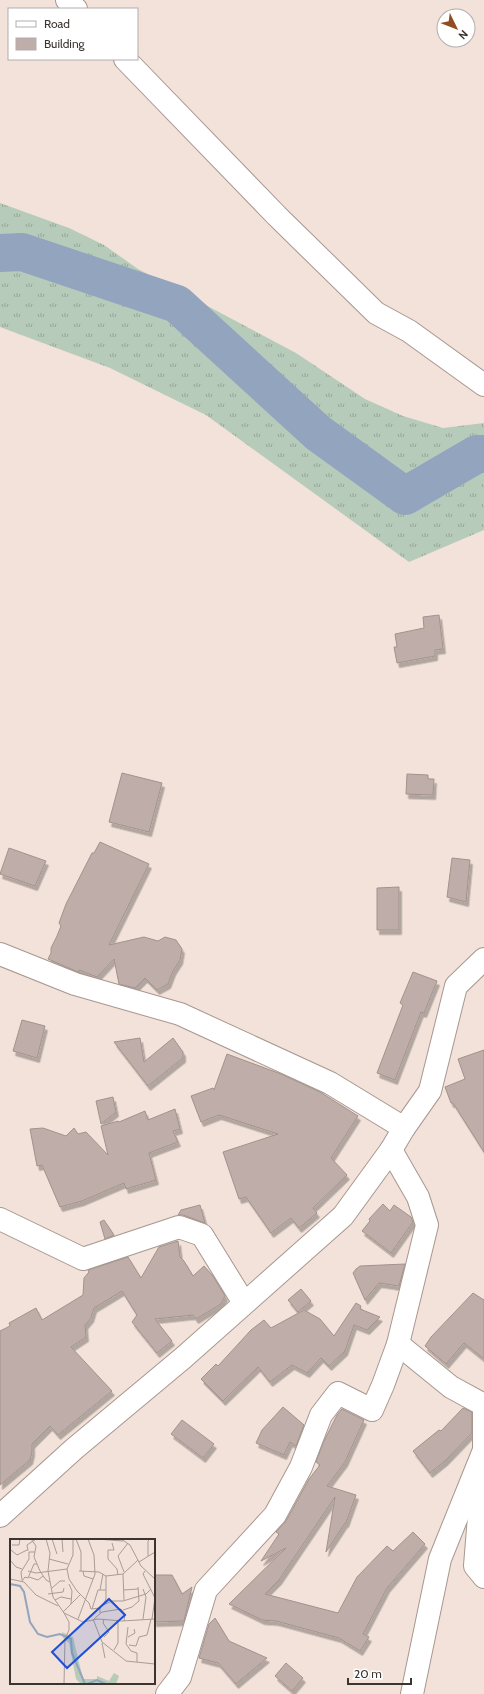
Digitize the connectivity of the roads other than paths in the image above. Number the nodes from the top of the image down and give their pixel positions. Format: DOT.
graph roads {
  1 [pos="67,0"];
  2 [pos="75,8"];
  3 [pos="126,60"];
  4 [pos="484,384"];
  5 [pos="0,954"];
  6 [pos="484,959"];
  7 [pos="404,1128"];
  8 [pos="391,1150"];
  9 [pos="0,1219"];
  10 [pos="244,1303"];
  11 [pos="398,1344"];
  12 [pos="484,1406"];
  13 [pos="484,1450"];
  14 [pos="2,1510"];
  15 [pos="484,1578"];
  16 [pos="167,1694"];
  17 [pos="412,1694"];
  1 -- 2 [label="street"];
  3 -- 4 [label="street"];
  5 -- 7 [label="street"];
  6 -- 7 [label="street"];
  7 -- 8 [label="street"];
  8 -- 10 [label="street"];
  8 -- 11 [label="street"];
  9 -- 10 [label="street"];
  10 -- 14 [label="street"];
  11 -- 12 [label="street"];
  11 -- 16 [label="street"];
  12 -- 13 [label="street"];
  13 -- 15 [label="street"];
  13 -- 17 [label="street"];
}
